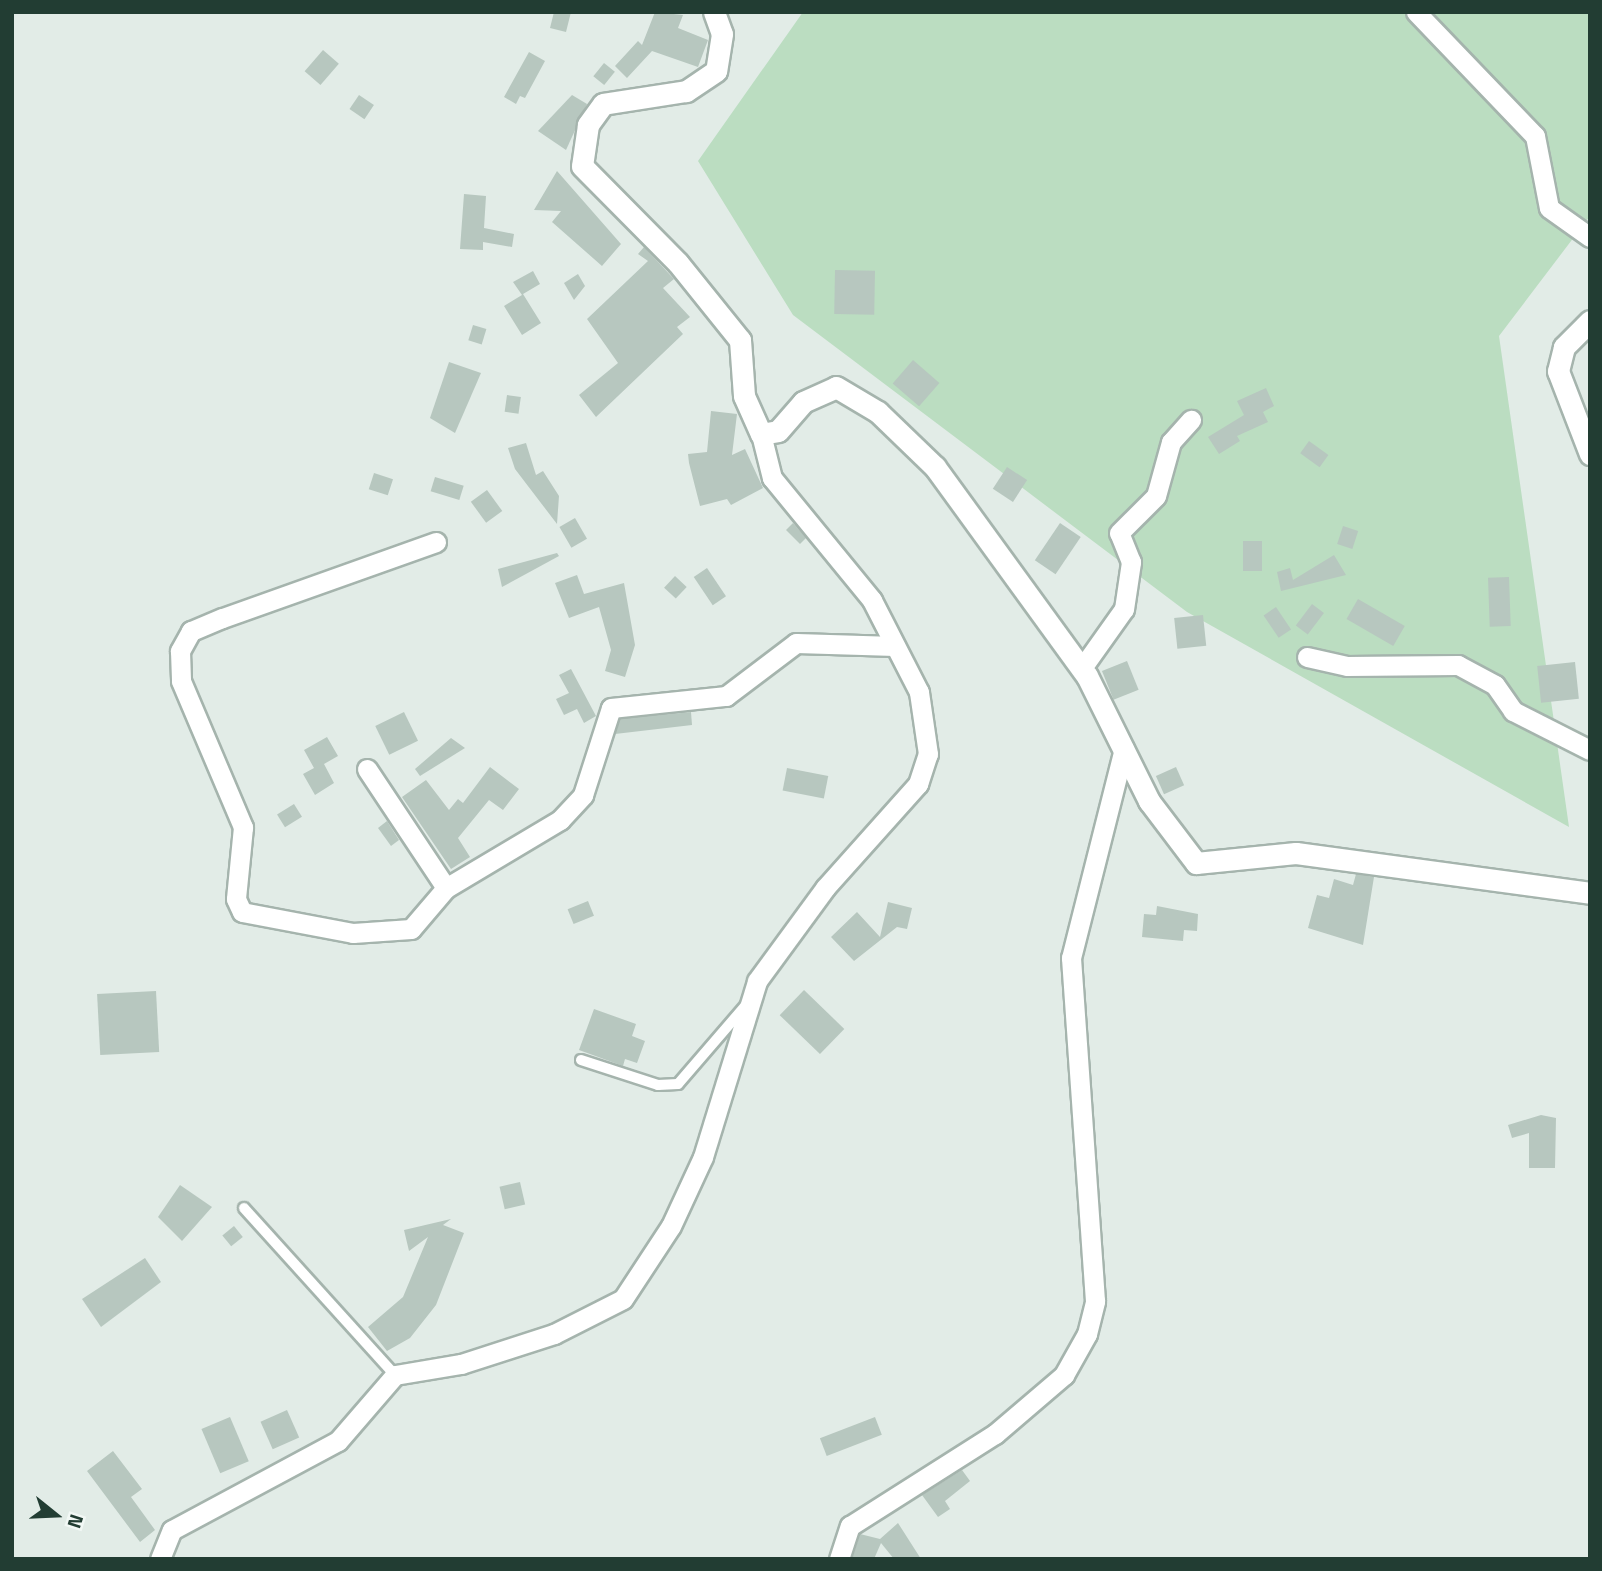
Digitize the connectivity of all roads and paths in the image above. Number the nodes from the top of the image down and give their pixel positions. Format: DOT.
graph roads {
  1 [pos="714,12"];
  2 [pos="1416,12"];
  3 [pos="1590,237"];
  4 [pos="1590,321"];
  5 [pos="1191,420"];
  6 [pos="761,434"];
  7 [pos="1590,454"];
  8 [pos="436,542"];
  9 [pos="895,646"];
  10 [pos="1307,657"];
  11 [pos="1082,668"];
  12 [pos="1124,749"];
  13 [pos="1590,750"];
  14 [pos="367,769"];
  15 [pos="446,888"];
  16 [pos="1590,893"];
  17 [pos="748,1003"];
  18 [pos="581,1060"];
  19 [pos="244,1208"];
  20 [pos="395,1375"];
  21 [pos="160,1559"];
  22 [pos="839,1559"];
  1 -- 6 [label="street"];
  2 -- 3 [label="street"];
  4 -- 7 [label="street"];
  5 -- 11 [label="street"];
  6 -- 9 [label="street"];
  6 -- 11 [label="street"];
  8 -- 15 [label="street"];
  9 -- 15 [label="street"];
  9 -- 17 [label="street"];
  10 -- 13 [label="street"];
  11 -- 12 [label="street"];
  12 -- 16 [label="street"];
  12 -- 22 [label="street"];
  14 -- 15 [label="street"];
  17 -- 18 [label="lane"];
  17 -- 20 [label="street"];
  19 -- 20 [label="lane"];
  20 -- 21 [label="street"];
}
